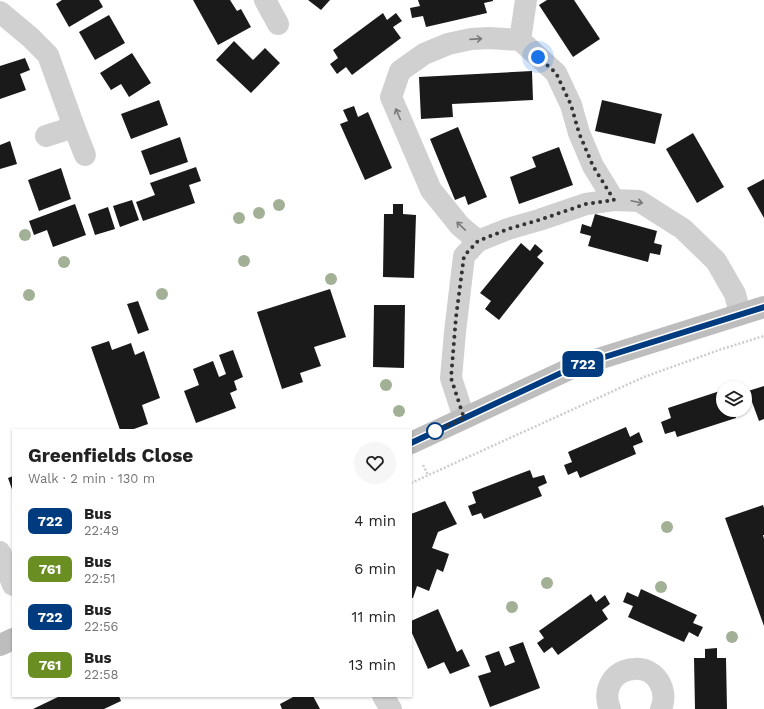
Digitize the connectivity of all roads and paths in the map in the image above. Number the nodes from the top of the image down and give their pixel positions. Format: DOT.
graph roads {
  1 [pos="265,0"];
  2 [pos="526,0"];
  3 [pos="0,12"];
  4 [pos="278,24"];
  5 [pos="520,40"];
  6 [pos="74,127"];
  7 [pos="46,136"];
  8 [pos="85,155"];
  9 [pos="614,200"];
  10 [pos="478,241"];
  11 [pos="764,307"];
  12 [pos="740,314"];
  13 [pos="764,336"];
  14 [pos="464,418"];
  15 [pos="412,442"];
  16 [pos="412,483"];
  17 [pos="0,552"];
  18 [pos="12,582"];
  19 [pos="12,639"];
  20 [pos="0,645"];
  21 [pos="384,697"];
  22 [pos="391,709"];
  23 [pos="610,709"];
  24 [pos="661,709"];
  1 -- 4 [label="street"];
  2 -- 5 [label="street"];
  3 -- 6 [label="street"];
  5 -- 9 [label="street"];
  10 -- 5 [label="street, one-way"];
  6 -- 7 [label="street"];
  6 -- 8 [label="street"];
  9 -- 10 [label="street"];
  9 -- 12 [label="street, one-way"];
  10 -- 14 [label="street"];
  11 -- 12 [label="main road"];
  12 -- 14 [label="main road"];
  13 -- 16 [label="path"];
  14 -- 15 [label="main road"];
  17 -- 18 [label="street"];
  19 -- 20 [label="main road"];
  21 -- 22 [label="street"];
  23 -- 24 [label="street"];
}
